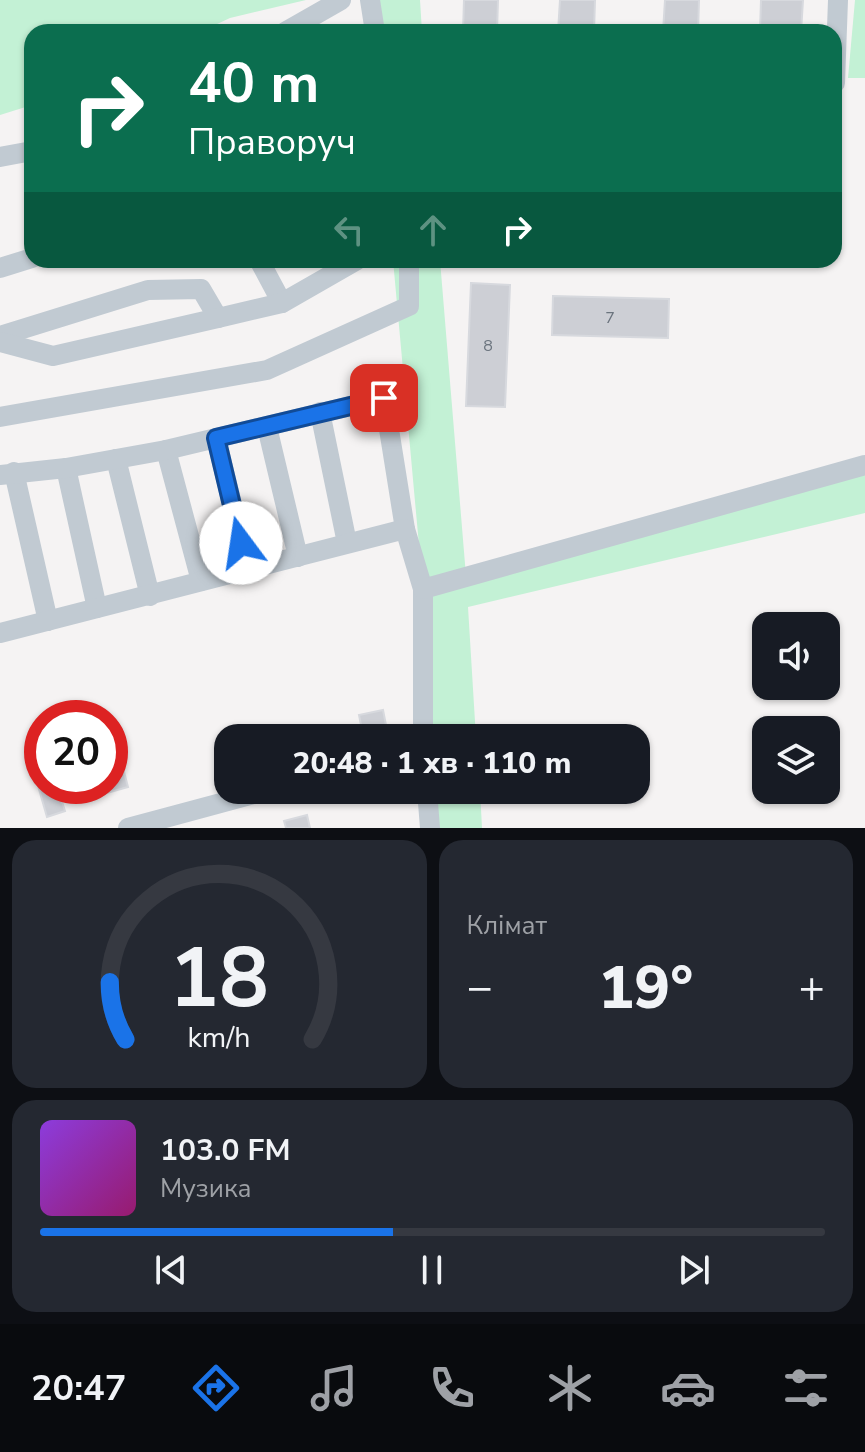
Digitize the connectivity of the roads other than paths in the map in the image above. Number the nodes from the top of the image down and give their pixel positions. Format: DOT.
graph roads {
  1 [pos="341,0"];
  2 [pos="370,0"];
  3 [pos="838,0"];
  4 [pos="299,24"];
  5 [pos="374,24"];
  6 [pos="837,24"];
  7 [pos="24,152"];
  8 [pos="0,157"];
  9 [pos="24,260"];
  10 [pos="0,268"];
  11 [pos="263,268"];
  12 [pos="323,268"];
  13 [pos="409,268"];
  14 [pos="282,303"];
  15 [pos="218,318"];
  16 [pos="0,336"];
  17 [pos="0,342"];
  18 [pos="320,412"];
  19 [pos="0,417"];
  20 [pos="267,427"];
  21 [pos="216,438"];
  22 [pos="166,450"];
  23 [pos="116,459"];
  24 [pos="865,465"];
  25 [pos="66,468"];
  26 [pos="7,474"];
  27 [pos="405,529"];
  28 [pos="347,543"];
  29 [pos="298,557"];
  30 [pos="248,570"];
  31 [pos="201,581"];
  32 [pos="423,589"];
  33 [pos="150,596"];
  34 [pos="97,608"];
  35 [pos="48,621"];
  36 [pos="0,633"];
  37 [pos="421,724"];
  38 [pos="217,804"];
  39 [pos="428,804"];
  40 [pos="128,828"];
  41 [pos="430,828"];
  1 -- 4 [label="street"];
  2 -- 5 [label="street"];
  3 -- 6 [label="street"];
  7 -- 8 [label="street"];
  9 -- 10 [label="street"];
  11 -- 14 [label="street"];
  12 -- 14 [label="street"];
  13 -- 19 [label="street"];
  14 -- 15 [label="street"];
  15 -- 16 [label="street"];
  15 -- 17 [label="street"];
  18 -- 20 [label="street"];
  18 -- 27 [label="street"];
  18 -- 28 [label="street"];
  20 -- 21 [label="street"];
  20 -- 29 [label="street"];
  21 -- 22 [label="street"];
  21 -- 30 [label="street"];
  22 -- 23 [label="street"];
  22 -- 31 [label="street"];
  23 -- 25 [label="street"];
  23 -- 33 [label="street"];
  24 -- 32 [label="street"];
  25 -- 26 [label="street"];
  25 -- 34 [label="street"];
  26 -- 35 [label="street"];
  27 -- 28 [label="street"];
  27 -- 32 [label="street"];
  28 -- 29 [label="street"];
  29 -- 30 [label="street"];
  30 -- 31 [label="street"];
  31 -- 33 [label="street"];
  32 -- 37 [label="street"];
  33 -- 34 [label="street"];
  34 -- 35 [label="street"];
  35 -- 36 [label="street"];
  38 -- 40 [label="street"];
  39 -- 41 [label="street"];
}
